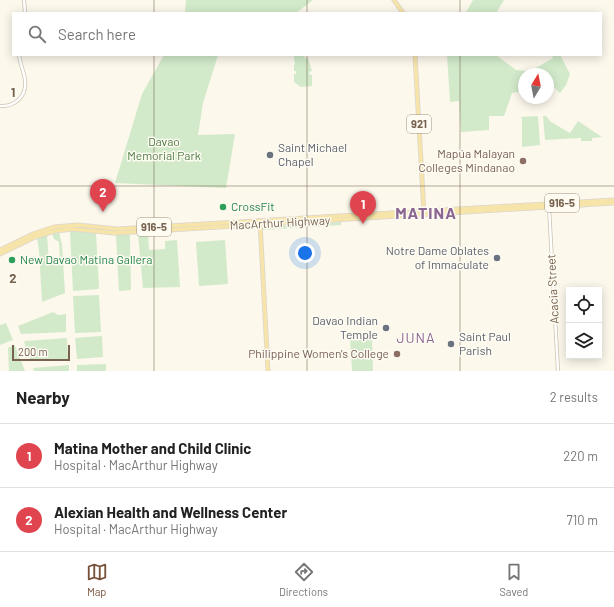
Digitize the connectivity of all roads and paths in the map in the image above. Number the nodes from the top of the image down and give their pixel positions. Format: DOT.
graph roads {
  1 [pos="24,0"];
  2 [pos="394,0"];
  3 [pos="25,12"];
  4 [pos="402,12"];
  5 [pos="19,56"];
  6 [pos="415,56"];
  7 [pos="0,106"];
  8 [pos="614,200"];
  9 [pos="614,204"];
  10 [pos="549,207"];
  11 [pos="510,208"];
  12 [pos="424,213"];
  13 [pos="260,223"];
  14 [pos="8,248"];
  15 [pos="0,250"];
  16 [pos="0,254"];
  17 [pos="268,371"];
  18 [pos="558,371"];
  1 -- 3 [label="street"];
  2 -- 4 [label="main road"];
  5 -- 7 [label="street"];
  6 -- 12 [label="main road, 921"];
  8 -- 11 [label="main road, MacArthur Highway / 916-5"];
  9 -- 10 [label="main road, MacArthur Highway / 916-5"];
  10 -- 11 [label="main road, MacArthur Highway / 916-5"];
  10 -- 18 [label="street, Acacia Street"];
  11 -- 12 [label="main road, MacArthur Highway / 916-5"];
  12 -- 13 [label="main road, MacArthur Highway / 916-5"];
  13 -- 14 [label="main road, MacArthur Highway / 916-5"];
  13 -- 17 [label="main road"];
  14 -- 15 [label="main road, MacArthur Highway / 916-5"];
  14 -- 16 [label="main road, MacArthur Highway / 916-5"];
}
